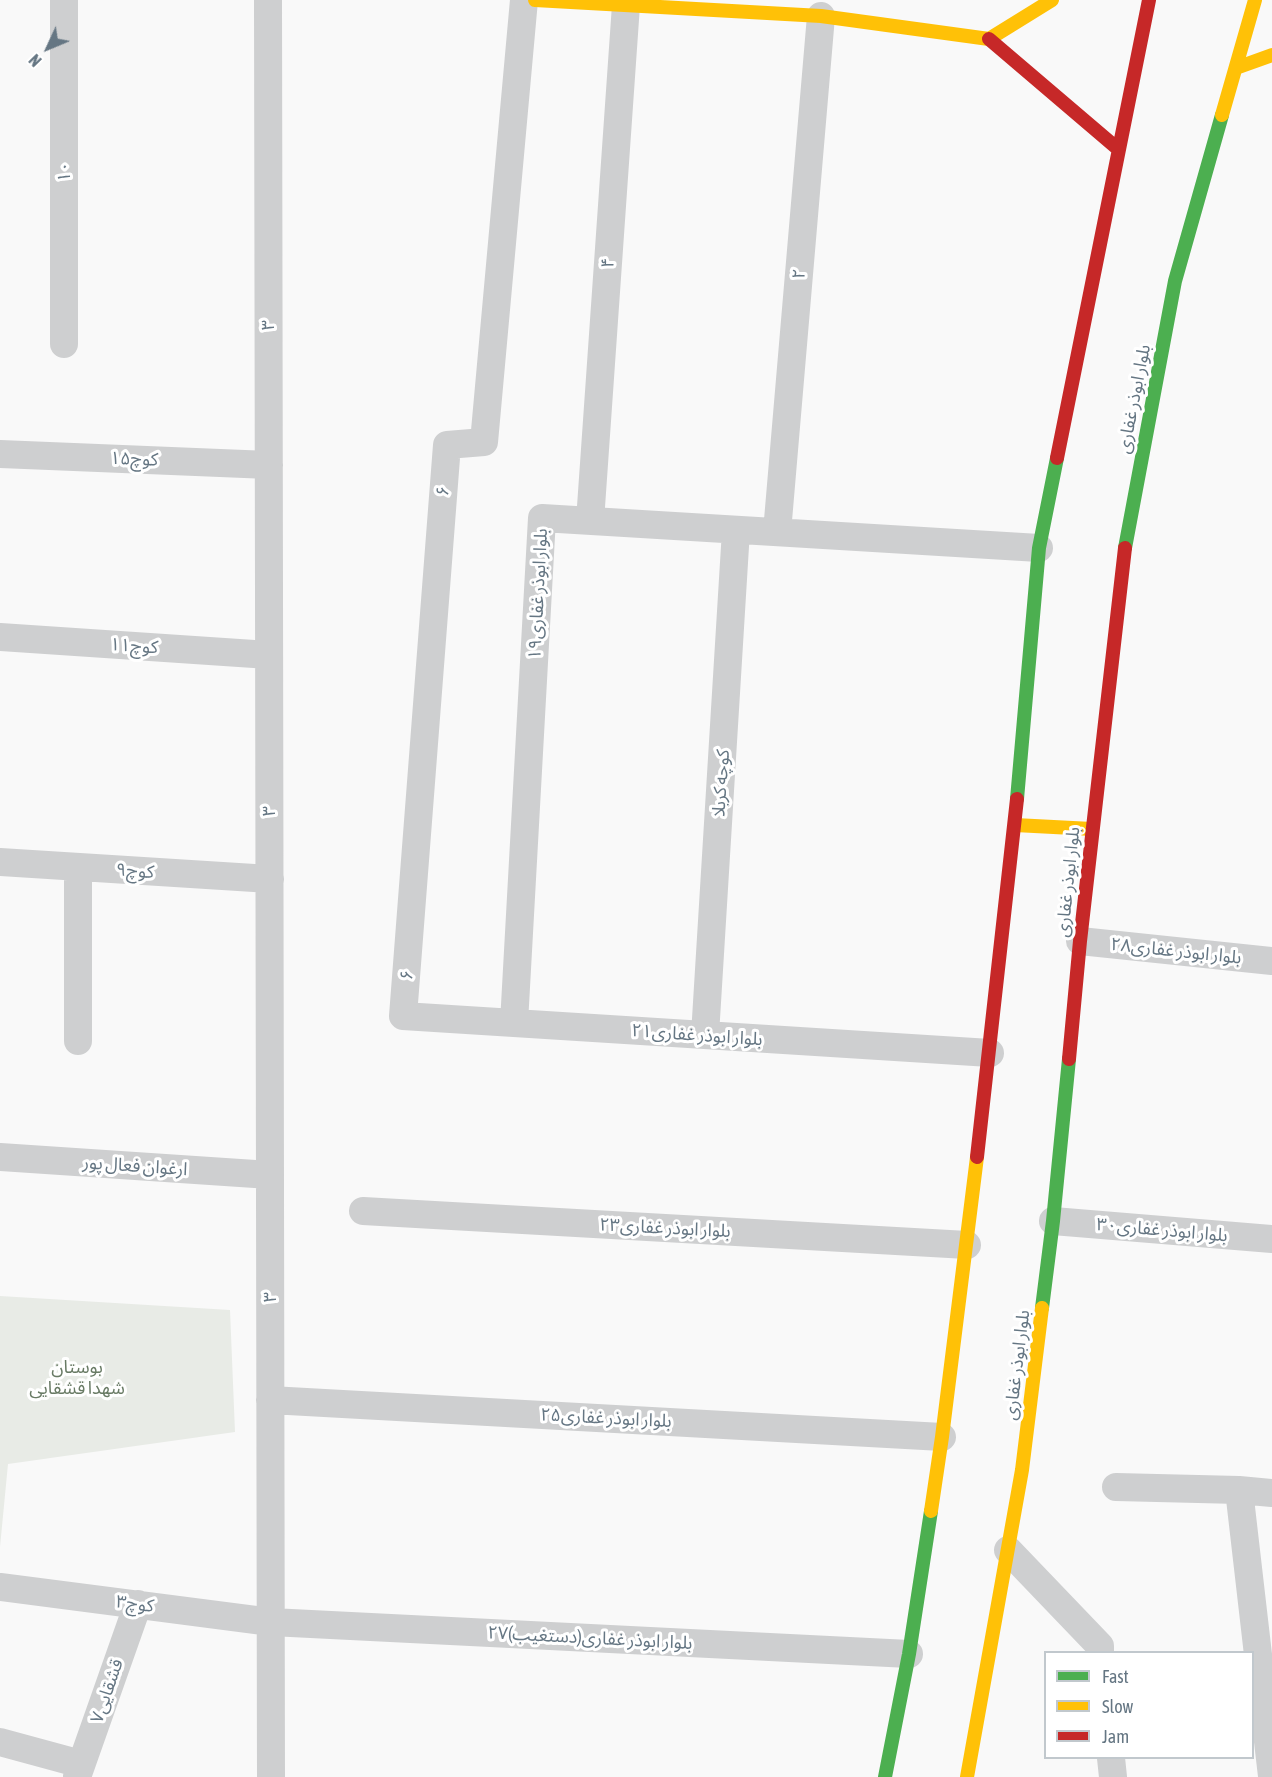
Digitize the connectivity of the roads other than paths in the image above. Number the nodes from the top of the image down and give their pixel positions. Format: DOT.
graph roads {
  1 [pos="64,0"];
  2 [pos="268,0"];
  3 [pos="524,0"];
  4 [pos="535,0"];
  5 [pos="543,0"];
  6 [pos="1052,0"];
  7 [pos="1149,0"];
  8 [pos="1255,0"];
  9 [pos="637,4"];
  10 [pos="821,16"];
  11 [pos="989,39"];
  12 [pos="1272,55"];
  13 [pos="1236,68"];
  14 [pos="1118,149"];
  15 [pos="64,344"];
  16 [pos="0,454"];
  17 [pos="269,465"];
  18 [pos="590,521"];
  19 [pos="736,530"];
  20 [pos="777,532"];
  21 [pos="1039,548"];
  22 [pos="0,637"];
  23 [pos="269,655"];
  24 [pos="1015,825"];
  25 [pos="1092,829"];
  26 [pos="0,862"];
  27 [pos="78,867"];
  28 [pos="270,879"];
  29 [pos="1080,941"];
  30 [pos="1272,961"];
  31 [pos="404,1016"];
  32 [pos="514,1023"];
  33 [pos="705,1035"];
  34 [pos="78,1041"];
  35 [pos="990,1053"];
  36 [pos="0,1157"];
  37 [pos="270,1175"];
  38 [pos="363,1211"];
  39 [pos="1053,1221"];
  40 [pos="1272,1239"];
  41 [pos="967,1245"];
  42 [pos="270,1400"];
  43 [pos="942,1437"];
  44 [pos="1116,1487"];
  45 [pos="1239,1490"];
  46 [pos="1272,1493"];
  47 [pos="1008,1550"];
  48 [pos="0,1587"];
  49 [pos="138,1604"];
  50 [pos="271,1622"];
  51 [pos="1100,1651"];
  52 [pos="909,1654"];
  53 [pos="0,1742"];
  54 [pos="1111,1759"];
  55 [pos="79,1771"];
  56 [pos="1272,1776"];
  57 [pos="271,1777"];
  58 [pos="885,1777"];
  59 [pos="967,1777"];
  60 [pos="1113,1777"];
  1 -- 15 [label="street, ۱۰"];
  2 -- 17 [label="street, ۳"];
  3 -- 31 [label="street, ۶"];
  4 -- 5 [label="main road"];
  5 -- 9 [label="main road"];
  6 -- 11 [label="main road"];
  7 -- 14 [label="main road"];
  8 -- 13 [label="main road, بلوار ابوذر غفاری"];
  9 -- 10 [label="main road"];
  9 -- 18 [label="street, ۴"];
  10 -- 11 [label="main road"];
  10 -- 20 [label="street, ۲"];
  11 -- 14 [label="main road"];
  12 -- 13 [label="main road"];
  13 -- 25 [label="main road, بلوار ابوذر غفاری"];
  14 -- 21 [label="main road"];
  16 -- 17 [label="street, ۱۵کوچ"];
  17 -- 23 [label="street, ۳"];
  18 -- 19 [label="street, بلوار ابوذر غفاری۱۹"];
  18 -- 32 [label="street, بلوار ابوذر غفاری۱۹"];
  19 -- 20 [label="street, بلوار ابوذر غفاری۱۹"];
  19 -- 33 [label="street, کوچه کربلا"];
  20 -- 21 [label="street, بلوار ابوذر غفاری۱۹"];
  21 -- 24 [label="main road"];
  22 -- 23 [label="street, ۱۱کوچ"];
  23 -- 28 [label="street, ۳"];
  24 -- 25 [label="main road"];
  24 -- 35 [label="main road"];
  25 -- 29 [label="main road, بلوار ابوذر غفاری"];
  26 -- 27 [label="street, ۹کوچ"];
  27 -- 28 [label="street, ۹کوچ"];
  27 -- 34 [label="street"];
  28 -- 37 [label="street, ۳"];
  29 -- 30 [label="street, بلوار ابوذر غفاری۲۸"];
  29 -- 39 [label="main road, بلوار ابوذر غفاری"];
  31 -- 32 [label="street, ۲۱بلوار ابوذر غفاری"];
  32 -- 33 [label="street, ۲۱بلوار ابوذر غفاری"];
  33 -- 35 [label="street, ۲۱بلوار ابوذر غفاری"];
  35 -- 41 [label="main road"];
  36 -- 37 [label="street, ارغوان فعال پور"];
  37 -- 42 [label="street, ۳"];
  38 -- 41 [label="street, بلوار ابوذر غفاری۲۳"];
  39 -- 40 [label="street, بلوار ابوذر غفاری۳۰"];
  39 -- 47 [label="main road, بلوار ابوذر غفاری"];
  41 -- 43 [label="main road"];
  42 -- 43 [label="street, بلوار ابوذر غفاری۲۵"];
  42 -- 50 [label="street, ۳"];
  43 -- 52 [label="main road"];
  44 -- 45 [label="street"];
  45 -- 46 [label="street"];
  45 -- 56 [label="street"];
  47 -- 51 [label="street"];
  47 -- 59 [label="main road, بلوار ابوذر غفاری"];
  48 -- 49 [label="street, ۳کوچ"];
  49 -- 50 [label="street, ۳کوچ"];
  49 -- 55 [label="street, ۷قشقایی"];
  50 -- 52 [label="street, ۲۷بلوار ابوذر غفاری(دستغیب)"];
  50 -- 57 [label="street, ۳"];
  52 -- 58 [label="main road"];
  53 -- 55 [label="street"];
  54 -- 60 [label="street"];
}
